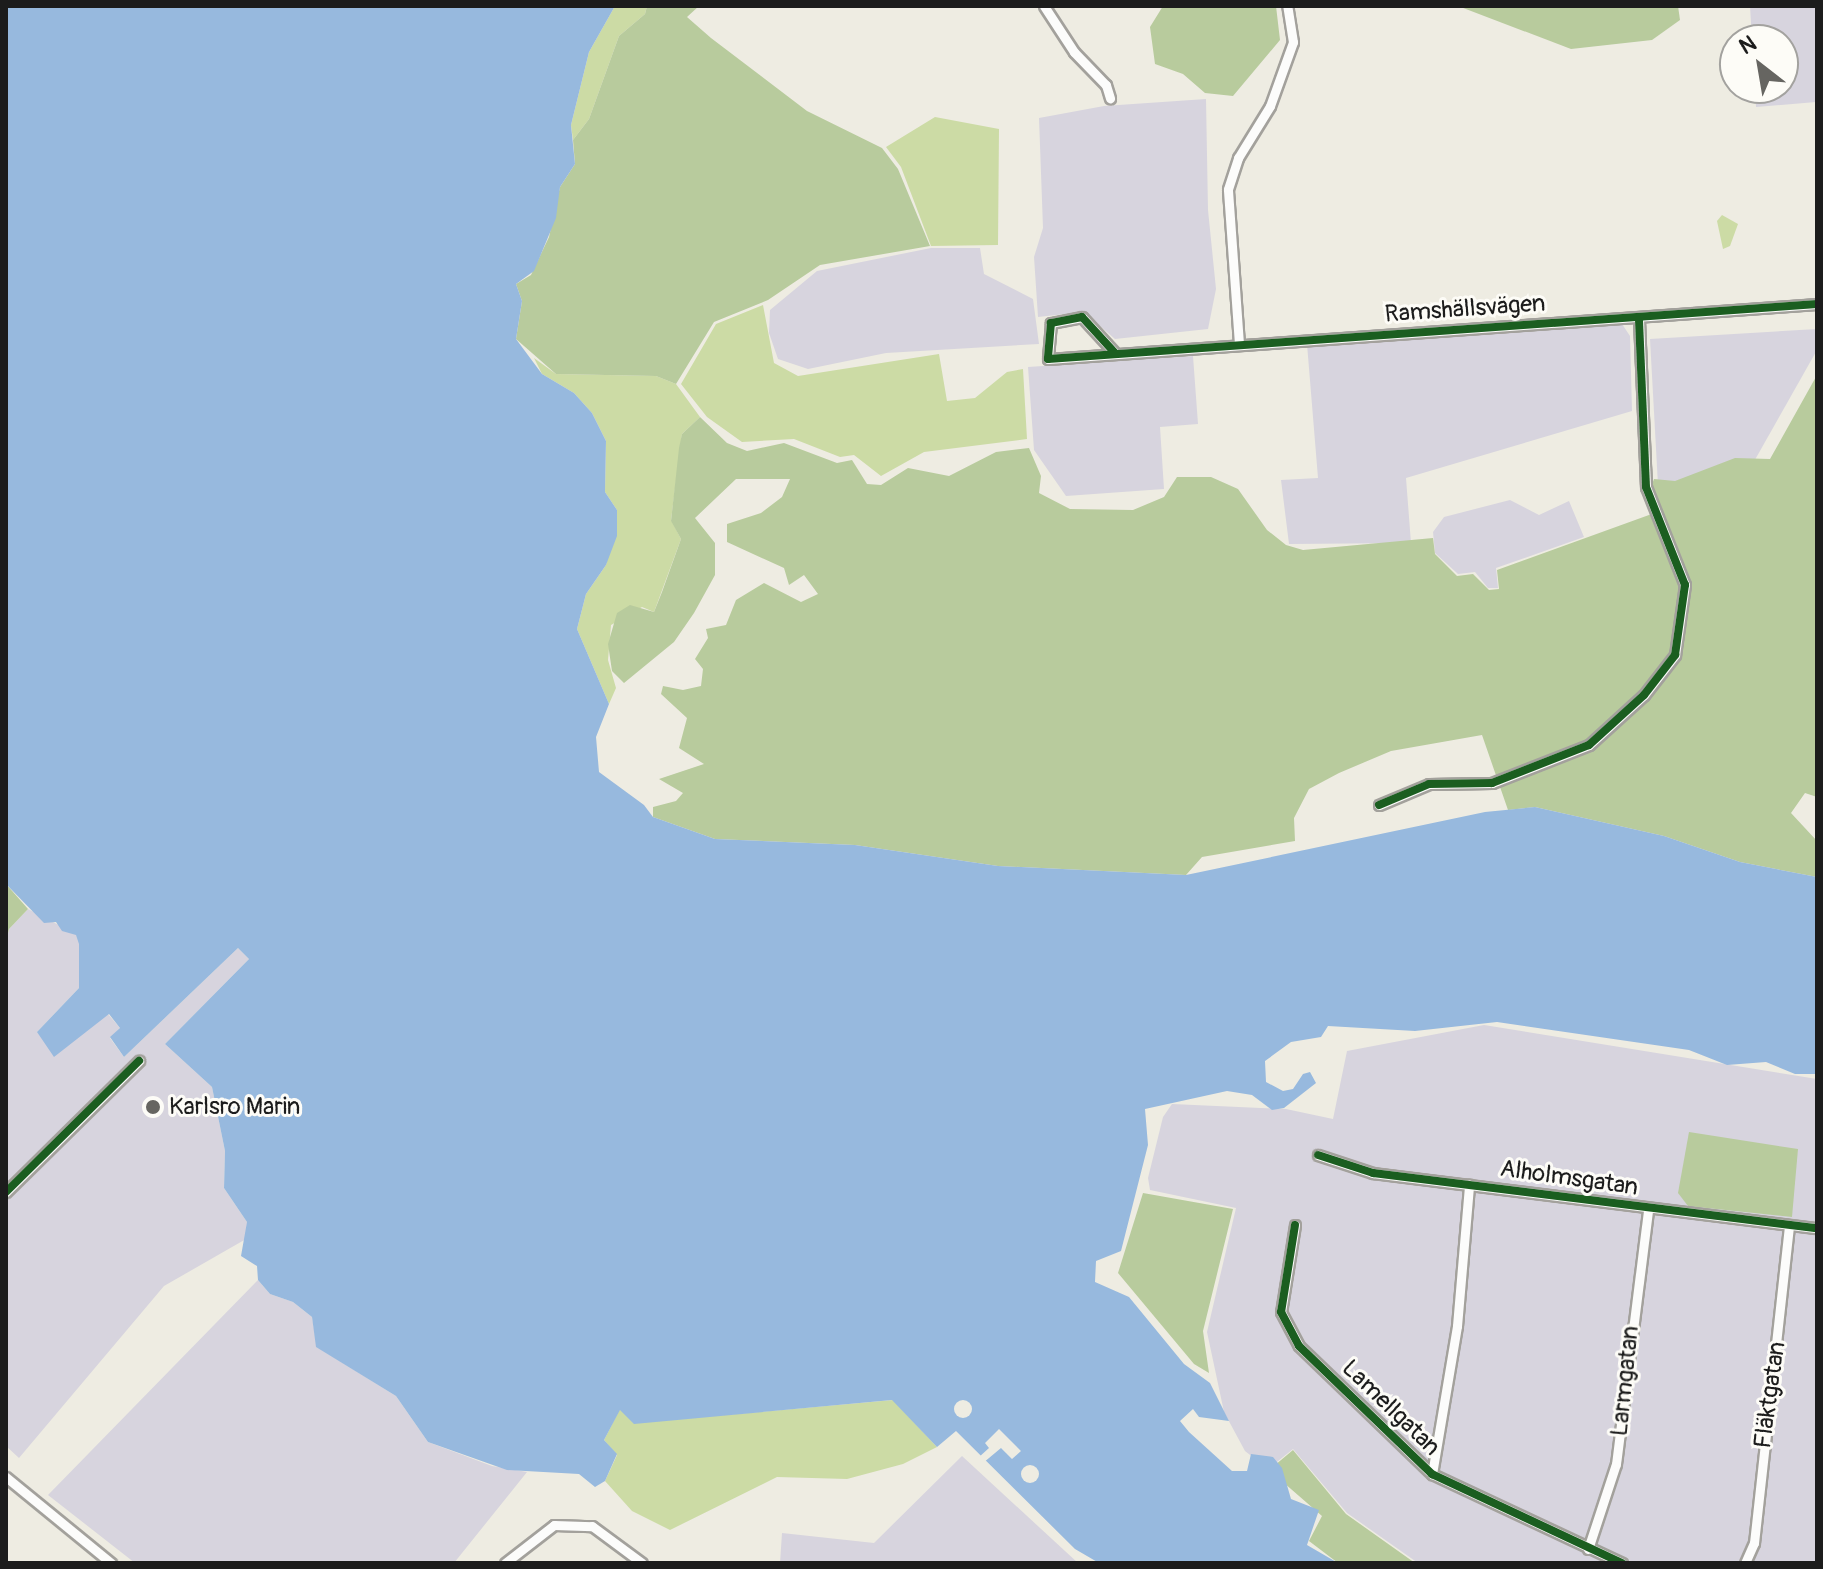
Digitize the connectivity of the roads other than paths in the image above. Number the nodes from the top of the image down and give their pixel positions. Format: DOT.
graph roads {
  1 [pos="1044,6"];
  2 [pos="1287,6"];
  3 [pos="1110,98"];
  4 [pos="1817,304"];
  5 [pos="1639,317"];
  6 [pos="1239,344"];
  7 [pos="1115,353"];
  8 [pos="1379,805"];
  9 [pos="139,1061"];
  10 [pos="1318,1155"];
  11 [pos="1469,1185"];
  12 [pos="6,1192"];
  13 [pos="1648,1209"];
  14 [pos="1295,1225"];
  15 [pos="1789,1226"];
  16 [pos="1817,1228"];
  17 [pos="1432,1474"];
  18 [pos="6,1477"];
  19 [pos="1588,1549"];
  20 [pos="111,1563"];
  21 [pos="505,1563"];
  22 [pos="642,1563"];
  23 [pos="1622,1563"];
  24 [pos="1745,1563"];
  1 -- 3 [label="street"];
  2 -- 6 [label="street"];
  4 -- 5 [label="street, Ramshällsvägen"];
  5 -- 6 [label="street, Ramshällsvägen"];
  5 -- 8 [label="street"];
  6 -- 7 [label="street, Ramshällsvägen"];
  7 -- 7 [label="street, Ramshällsvägen"];
  9 -- 12 [label="street"];
  10 -- 11 [label="street, Alholmsgatan"];
  11 -- 13 [label="street, Alholmsgatan"];
  11 -- 17 [label="street"];
  13 -- 15 [label="street, Alholmsgatan"];
  13 -- 19 [label="street, Larmgatan"];
  14 -- 17 [label="street, Lamellgatan"];
  15 -- 16 [label="street, Alholmsgatan"];
  15 -- 24 [label="street, Fläktgatan"];
  17 -- 19 [label="street, Lamellgatan"];
  18 -- 20 [label="street"];
  19 -- 23 [label="street, Lamellgatan"];
  21 -- 22 [label="street"];
}
